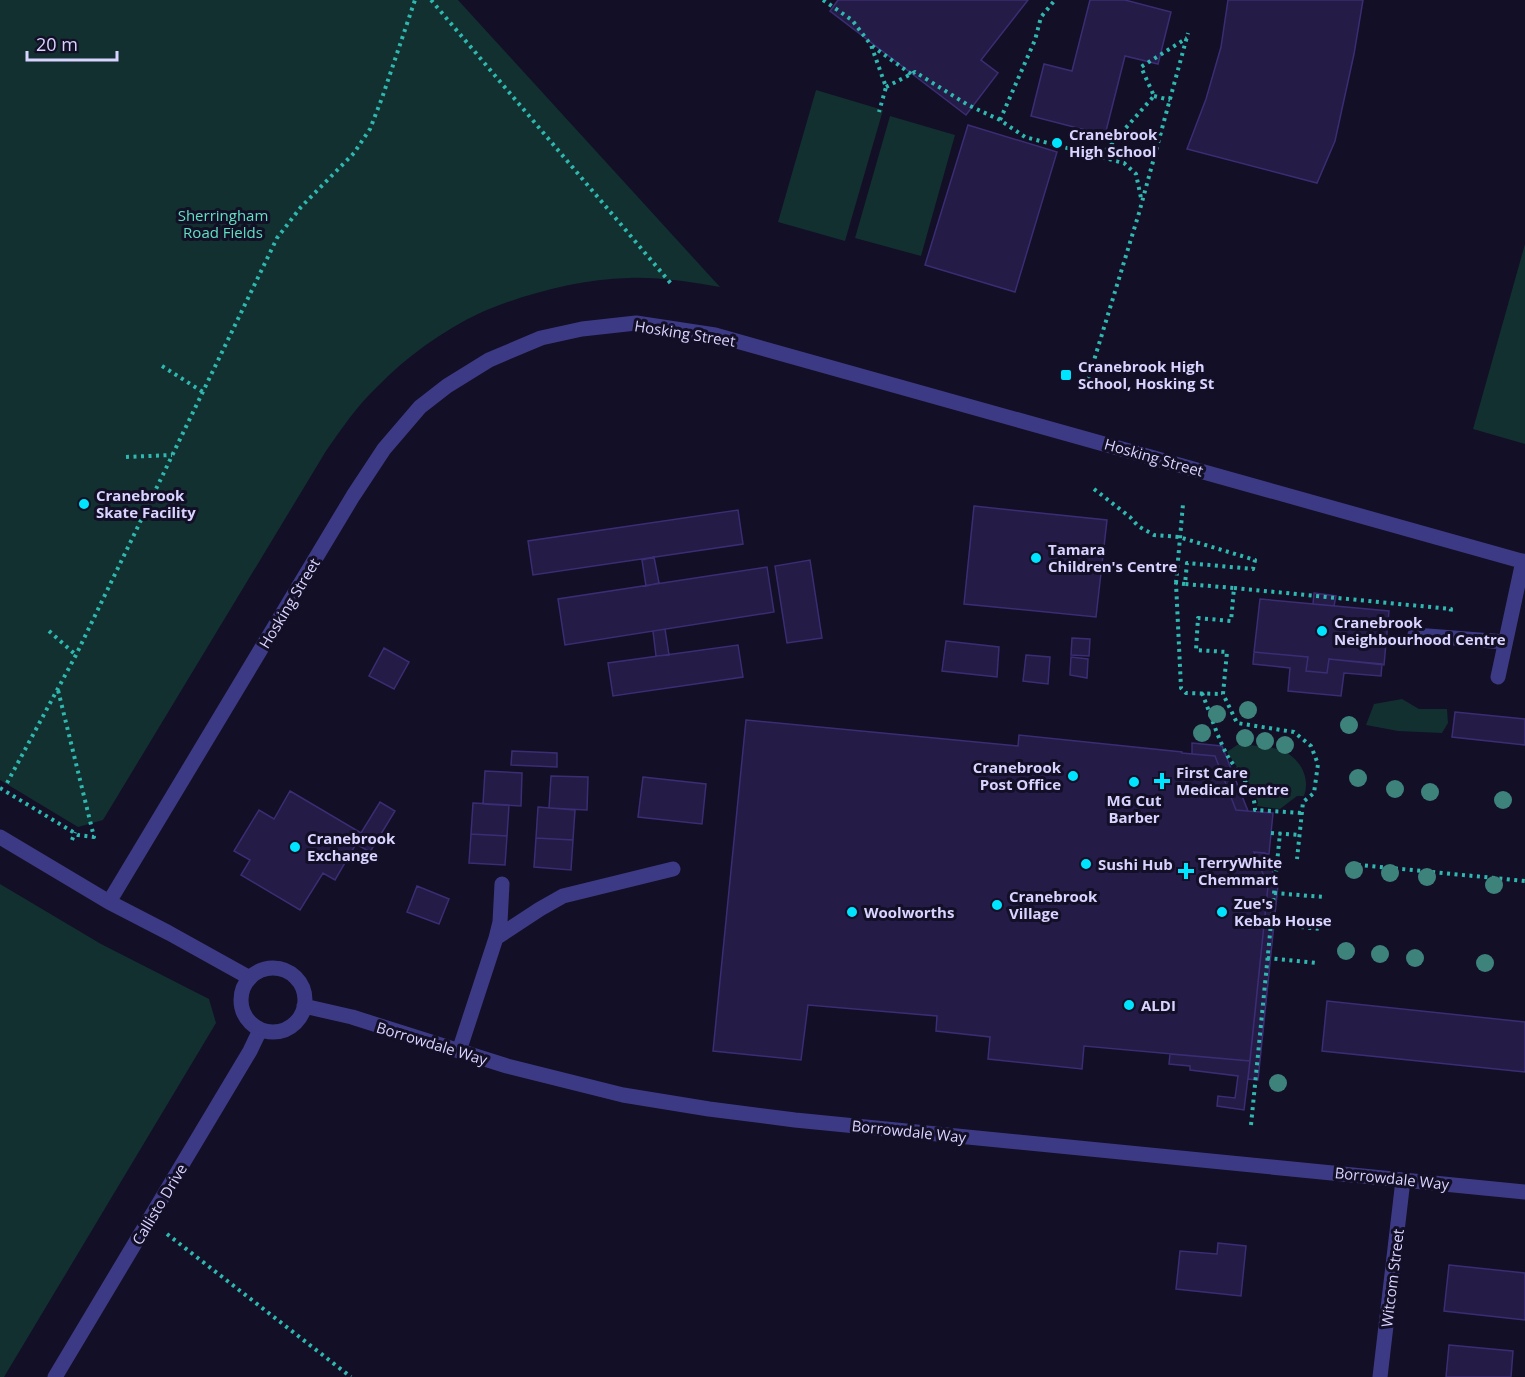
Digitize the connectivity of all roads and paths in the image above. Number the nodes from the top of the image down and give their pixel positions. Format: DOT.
graph roads {
  1 [pos="415,0"];
  2 [pos="431,0"];
  3 [pos="823,0"];
  4 [pos="1055,0"];
  5 [pos="871,45"];
  6 [pos="911,74"];
  7 [pos="886,87"];
  8 [pos="1154,96"];
  9 [pos="1170,100"];
  10 [pos="879,112"];
  11 [pos="1000,120"];
  12 [pos="1101,156"];
  13 [pos="1142,201"];
  14 [pos="673,286"];
  15 [pos="162,366"];
  16 [pos="1088,380"];
  17 [pos="203,392"];
  18 [pos="172,455"];
  19 [pos="126,457"];
  20 [pos="1094,489"];
  21 [pos="1183,504"];
  22 [pos="1179,537"];
  23 [pos="1524,561"];
  24 [pos="1176,583"];
  25 [pos="1185,584"];
  26 [pos="1234,588"];
  27 [pos="49,631"];
  28 [pos="1414,635"];
  29 [pos="1448,638"];
  30 [pos="1505,642"];
  31 [pos="76,655"];
  32 [pos="1498,677"];
  33 [pos="57,689"];
  34 [pos="1202,693"];
  35 [pos="1223,694"];
  36 [pos="7,783"];
  37 [pos="0,788"];
  38 [pos="1302,813"];
  39 [pos="75,832"];
  40 [pos="1271,833"];
  41 [pos="1280,833"];
  42 [pos="1299,835"];
  43 [pos="0,837"];
  44 [pos="72,840"];
  45 [pos="1297,859"];
  46 [pos="1350,864"];
  47 [pos="673,869"];
  48 [pos="1525,881"];
  49 [pos="502,884"];
  50 [pos="1274,893"];
  51 [pos="1324,897"];
  52 [pos="109,902"];
  53 [pos="1270,924"];
  54 [pos="1321,929"];
  55 [pos="496,938"];
  56 [pos="1267,958"];
  57 [pos="1317,963"];
  58 [pos="250,978"];
  59 [pos="304,1006"];
  60 [pos="260,1030"];
  61 [pos="459,1052"];
  62 [pos="1251,1125"];
  63 [pos="1403,1180"];
  64 [pos="1525,1192"];
  65 [pos="149,1220"];
  66 [pos="55,1377"];
  67 [pos="351,1377"];
  68 [pos="1380,1377"];
  1 -- 17 [label="path"];
  2 -- 14 [label="path"];
  3 -- 5 [label="path"];
  4 -- 11 [label="path"];
  5 -- 6 [label="path"];
  5 -- 7 [label="path"];
  6 -- 7 [label="path"];
  6 -- 11 [label="path"];
  7 -- 10 [label="path"];
  8 -- 9 [label="path"];
  8 -- 9 [label="path"];
  8 -- 12 [label="path"];
  9 -- 13 [label="path"];
  11 -- 12 [label="path"];
  12 -- 13 [label="path"];
  13 -- 16 [label="path"];
  15 -- 17 [label="path"];
  17 -- 18 [label="path"];
  18 -- 19 [label="path"];
  18 -- 31 [label="path"];
  20 -- 22 [label="path"];
  21 -- 22 [label="path"];
  22 -- 24 [label="path"];
  22 -- 25 [label="path"];
  23 -- 30 [label="street"];
  23 -- 52 [label="street, Hosking Street"];
  24 -- 25 [label="path"];
  24 -- 34 [label="path"];
  25 -- 26 [label="path"];
  26 -- 29 [label="path"];
  26 -- 35 [label="path"];
  27 -- 31 [label="path"];
  28 -- 29 [label="street"];
  29 -- 30 [label="street"];
  30 -- 32 [label="street"];
  31 -- 33 [label="path"];
  33 -- 36 [label="path"];
  33 -- 39 [label="path"];
  34 -- 35 [label="path"];
  34 -- 38 [label="path"];
  35 -- 38 [label="path"];
  37 -- 39 [label="path"];
  38 -- 42 [label="path"];
  39 -- 44 [label="path"];
  40 -- 41 [label="path"];
  41 -- 42 [label="path"];
  41 -- 50 [label="path"];
  42 -- 45 [label="path"];
  43 -- 52 [label="street"];
  46 -- 48 [label="path"];
  47 -- 55 [label="street"];
  49 -- 55 [label="street"];
  50 -- 51 [label="path"];
  50 -- 53 [label="path"];
  52 -- 58 [label="street"];
  53 -- 54 [label="path"];
  53 -- 56 [label="path"];
  55 -- 61 [label="street"];
  56 -- 57 [label="path"];
  56 -- 62 [label="path"];
  58 -- 59 [label="street"];
  58 -- 60 [label="street"];
  59 -- 60 [label="street"];
  59 -- 61 [label="street, Borrowdale Way"];
  60 -- 65 [label="street, Callisto Drive"];
  61 -- 63 [label="street, Borrowdale Way"];
  63 -- 64 [label="street, Borrowdale Way"];
  63 -- 68 [label="street, Witcom Street"];
  65 -- 66 [label="street, Callisto Drive"];
  65 -- 67 [label="path"];
}
